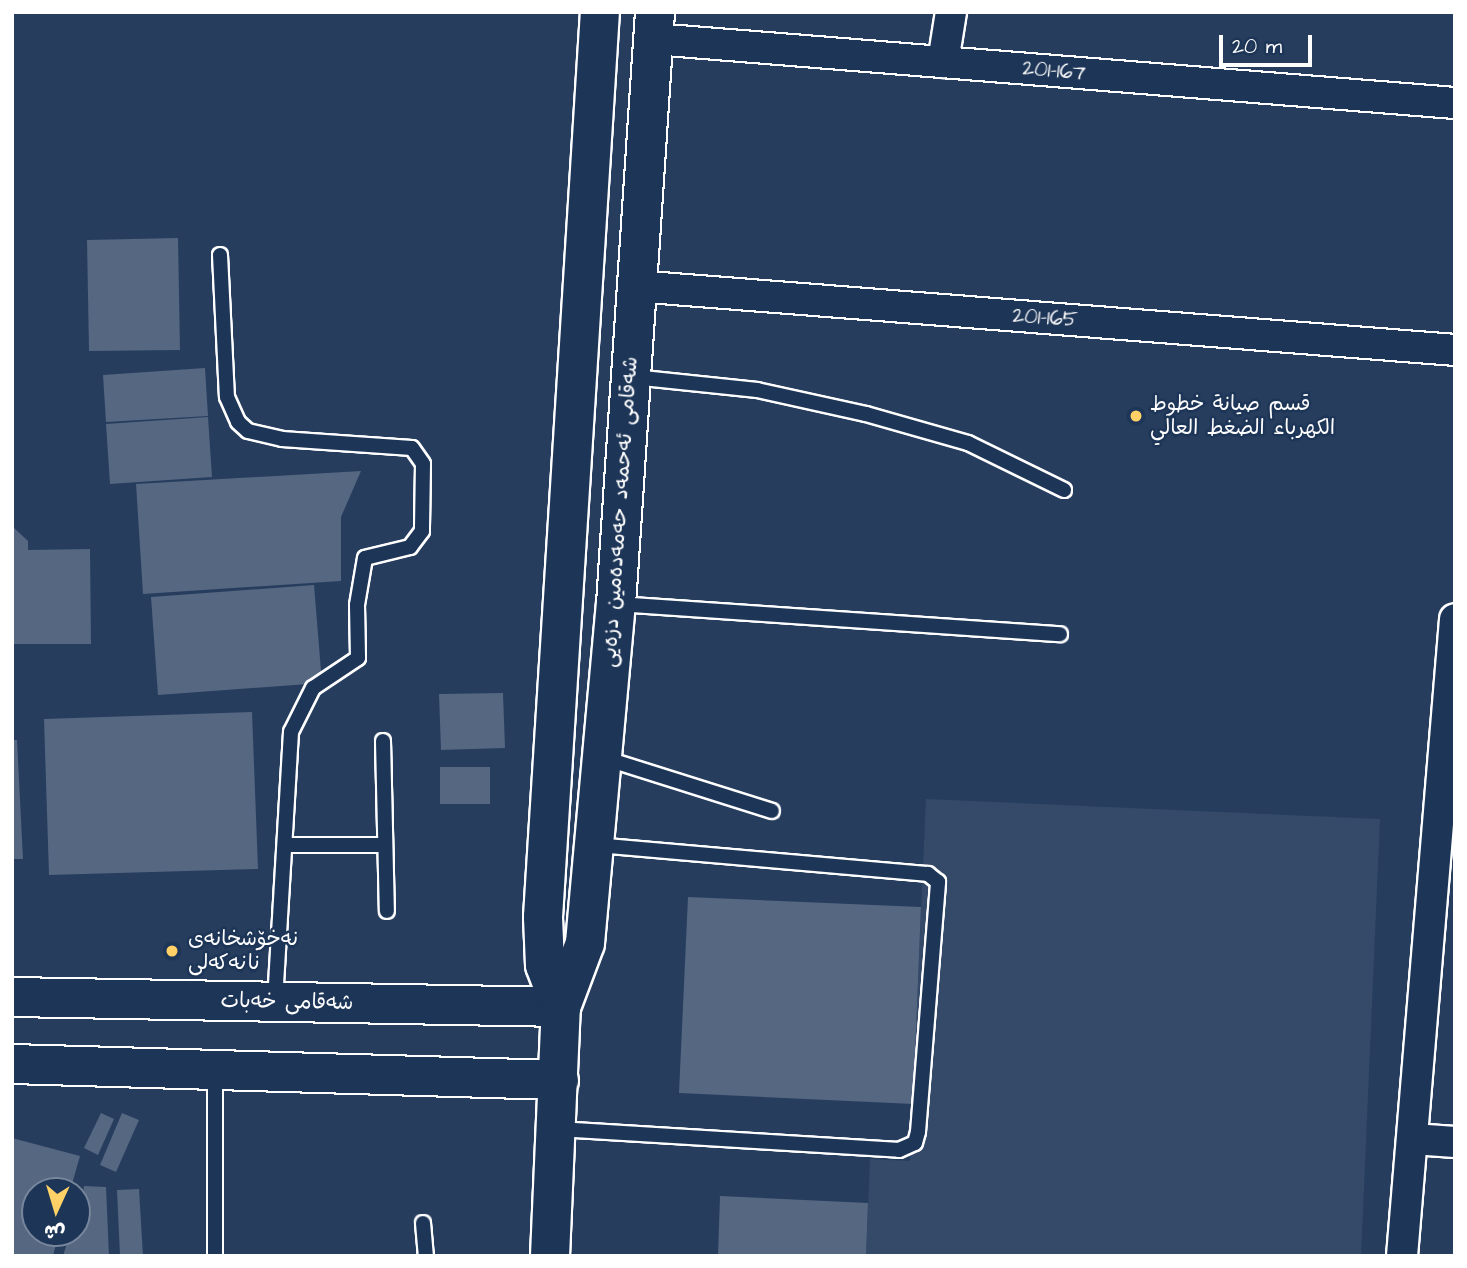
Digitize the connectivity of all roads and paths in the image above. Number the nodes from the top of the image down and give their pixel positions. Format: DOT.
graph roads {
  1 [pos="600,12"];
  2 [pos="951,12"];
  3 [pos="654,26"];
  4 [pos="943,62"];
  5 [pos="1455,103"];
  6 [pos="220,255"];
  7 [pos="635,286"];
  8 [pos="1455,350"];
  9 [pos="628,377"];
  10 [pos="1064,490"];
  11 [pos="616,604"];
  12 [pos="1455,619"];
  13 [pos="1060,634"];
  14 [pos="383,741"];
  15 [pos="602,757"];
  16 [pos="1448,789"];
  17 [pos="772,811"];
  18 [pos="285,845"];
  19 [pos="384,845"];
  20 [pos="594,845"];
  21 [pos="387,911"];
  22 [pos="12,997"];
  23 [pos="275,1002"];
  24 [pos="561,1007"];
  25 [pos="12,1064"];
  26 [pos="215,1072"];
  27 [pos="559,1080"];
  28 [pos="558,1129"];
  29 [pos="1413,1139"];
  30 [pos="1455,1142"];
  31 [pos="423,1223"];
  32 [pos="215,1256"];
  33 [pos="426,1256"];
  34 [pos="550,1256"];
  35 [pos="1402,1256"];
  1 -- 24 [label="street, شەقامی ئەحمەد حەمەدەمین دزەیی"];
  2 -- 4 [label="street"];
  3 -- 4 [label="street, 201-167"];
  3 -- 7 [label="street, شەقامی ئەحمەد حەمەدەمین دزەیی"];
  4 -- 5 [label="street, 201-167"];
  6 -- 18 [label="lane"];
  7 -- 8 [label="street, 201-165"];
  7 -- 9 [label="street, شەقامی ئەحمەد حەمەدەمین دزەیی"];
  9 -- 10 [label="lane"];
  9 -- 11 [label="street, شەقامی ئەحمەد حەمەدەمین دزەیی"];
  11 -- 13 [label="lane"];
  11 -- 15 [label="street, شەقامی ئەحمەد حەمەدەمین دزەیی"];
  12 -- 16 [label="street"];
  14 -- 19 [label="lane"];
  15 -- 17 [label="lane"];
  15 -- 20 [label="street, شەقامی ئەحمەد حەمەدەمین دزەیی"];
  16 -- 29 [label="street"];
  18 -- 19 [label="lane"];
  18 -- 23 [label="lane"];
  19 -- 21 [label="lane"];
  20 -- 24 [label="street, شەقامی ئەحمەد حەمەدەمین دزەیی"];
  20 -- 28 [label="lane"];
  22 -- 23 [label="street, شەقامی خەبات"];
  23 -- 24 [label="street, شەقامی خەبات"];
  24 -- 27 [label="street, شەقامی ئەحمەد حەمەدەمین دزەیی"];
  25 -- 26 [label="street"];
  26 -- 27 [label="street"];
  26 -- 32 [label="lane"];
  27 -- 28 [label="street, شەقامی ئەحمەد حەمەدەمین دزەیی"];
  28 -- 34 [label="street, شەقامی ئەحمەد حەمەدەمین دزەیی"];
  29 -- 30 [label="street"];
  29 -- 35 [label="street"];
  31 -- 33 [label="lane"];
}
